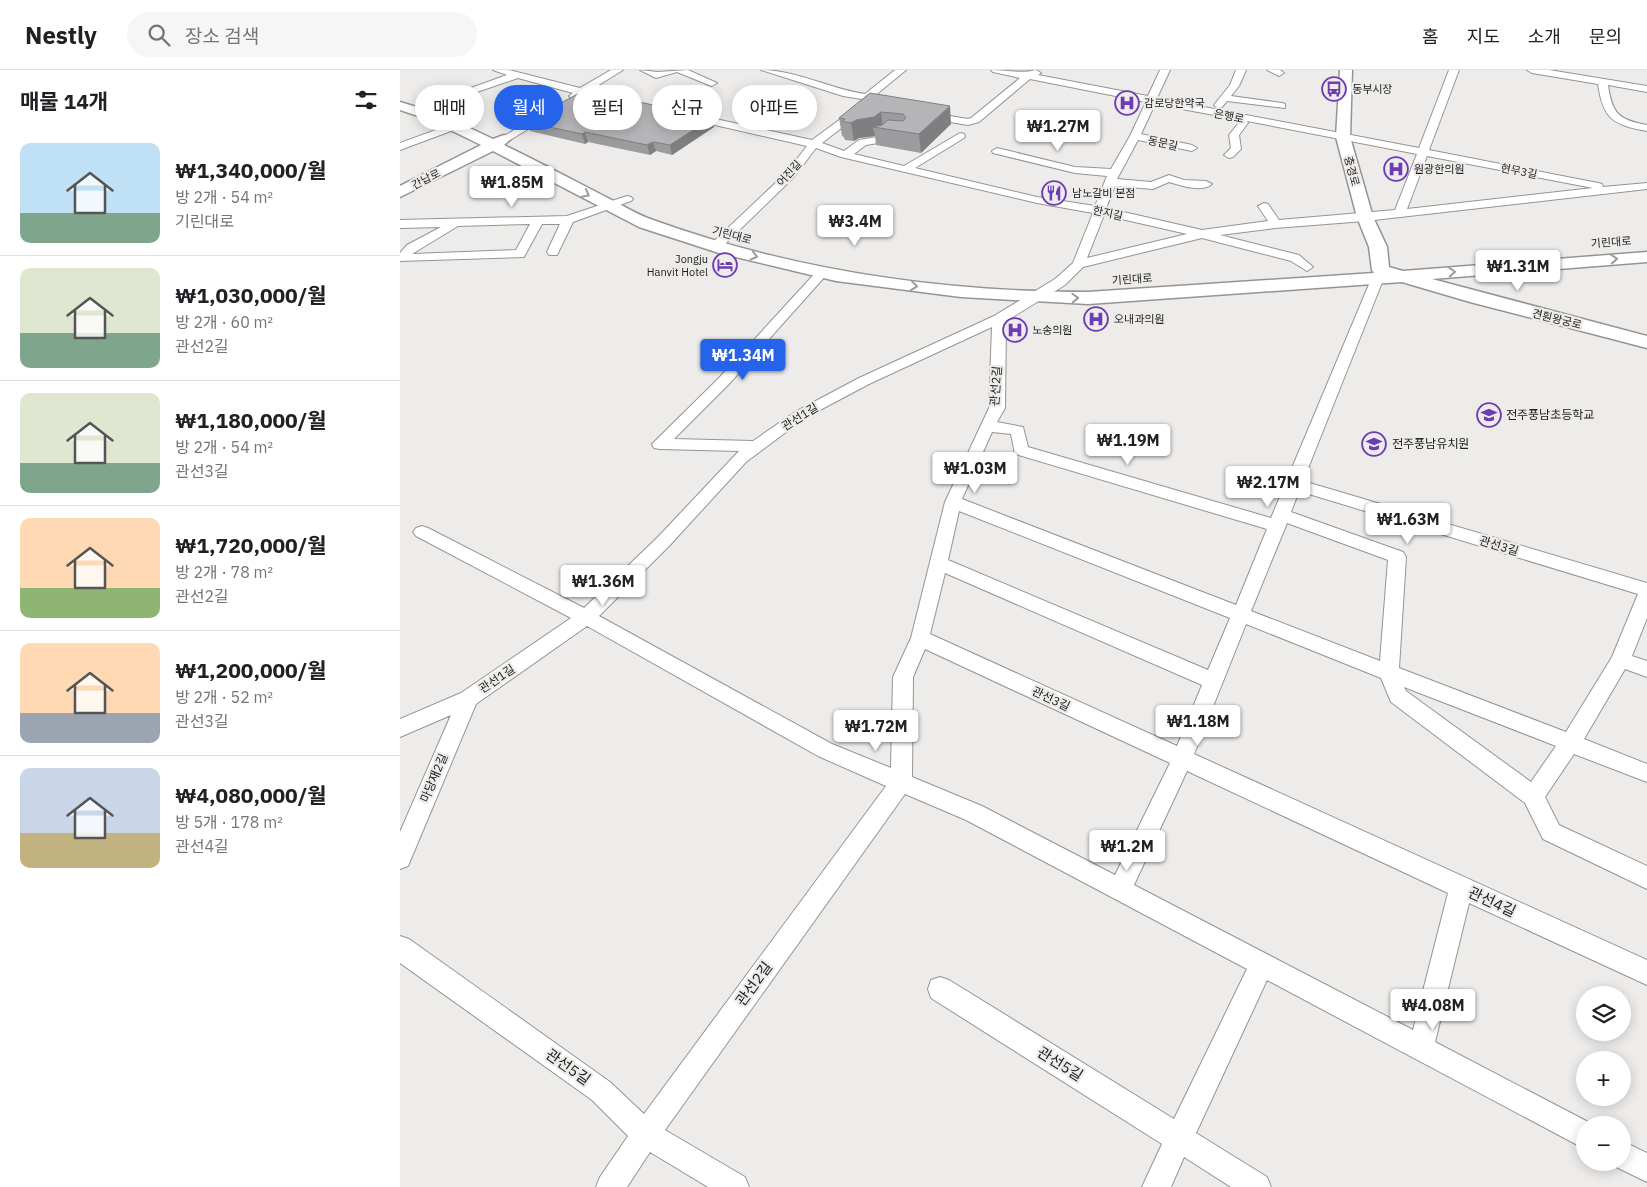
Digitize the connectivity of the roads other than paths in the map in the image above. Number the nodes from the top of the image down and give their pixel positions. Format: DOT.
graph roads {
  1 [pos="498,70"];
  2 [pos="618,70"];
  3 [pos="645,70"];
  4 [pos="674,70"];
  5 [pos="680,70"];
  6 [pos="766,70"];
  7 [pos="901,70"];
  8 [pos="996,70"];
  9 [pos="1044,70"];
  10 [pos="1165,70"];
  11 [pos="1242,70"];
  12 [pos="1346,70"];
  13 [pos="1454,70"];
  14 [pos="1532,70"];
  15 [pos="516,72"];
  16 [pos="1028,76"];
  17 [pos="1603,82"];
  18 [pos="712,83"];
  19 [pos="593,85"];
  20 [pos="484,86"];
  21 [pos="1647,89"];
  22 [pos="573,91"];
  23 [pos="400,95"];
  24 [pos="573,97"];
  25 [pos="1224,98"];
  26 [pos="1151,100"];
  27 [pos="869,103"];
  28 [pos="400,106"];
  29 [pos="1282,106"];
  30 [pos="1215,110"];
  31 [pos="415,112"];
  32 [pos="912,113"];
  33 [pos="1243,123"];
  34 [pos="722,124"];
  35 [pos="1647,128"];
  36 [pos="426,130"];
  37 [pos="435,130"];
  38 [pos="466,130"];
  39 [pos="901,136"];
  40 [pos="960,136"];
  41 [pos="1134,136"];
  42 [pos="400,137"];
  43 [pos="1343,137"];
  44 [pos="499,141"];
  45 [pos="814,144"];
  46 [pos="400,147"];
  47 [pos="1192,148"];
  48 [pos="997,151"];
  49 [pos="1421,152"];
  50 [pos="844,155"];
  51 [pos="1230,155"];
  52 [pos="906,169"];
  53 [pos="1113,178"];
  54 [pos="1206,184"];
  55 [pos="1647,186"];
  56 [pos="1616,189"];
  57 [pos="400,192"];
  58 [pos="627,199"];
  59 [pos="610,206"];
  60 [pos="1264,206"];
  61 [pos="1098,210"];
  62 [pos="1400,213"];
  63 [pos="1365,217"];
  64 [pos="568,220"];
  65 [pos="538,221"];
  66 [pos="456,223"];
  67 [pos="400,224"];
  68 [pos="1275,224"];
  69 [pos="1202,234"];
  70 [pos="722,241"];
  71 [pos="553,252"];
  72 [pos="1647,257"];
  73 [pos="401,259"];
  74 [pos="1079,264"];
  75 [pos="1315,266"];
  76 [pos="1375,268"];
  77 [pos="1398,268"];
  78 [pos="1277,269"];
  79 [pos="1474,271"];
  80 [pos="822,273"];
  81 [pos="1088,281"];
  82 [pos="1060,282"];
  83 [pos="1038,297"];
  84 [pos="1477,298"];
  85 [pos="999,319"];
  86 [pos="1647,342"];
  87 [pos="987,426"];
  88 [pos="757,446"];
  89 [pos="1292,484"];
  90 [pos="953,502"];
  91 [pos="1280,521"];
  92 [pos="422,532"];
  93 [pos="938,563"];
  94 [pos="1647,590"];
  95 [pos="1647,595"];
  96 [pos="1241,615"];
  97 [pos="586,617"];
  98 [pos="1078,623"];
  99 [pos="920,638"];
  100 [pos="1621,660"];
  101 [pos="1647,669"];
  102 [pos="1389,672"];
  103 [pos="1214,681"];
  104 [pos="468,698"];
  105 [pos="400,728"];
  106 [pos="1570,743"];
  107 [pos="1182,759"];
  108 [pos="1647,772"];
  109 [pos="901,783"];
  110 [pos="1533,796"];
  111 [pos="400,858"];
  112 [pos="1647,878"];
  113 [pos="1461,887"];
  114 [pos="1120,889"];
  115 [pos="400,948"];
  116 [pos="1262,964"];
  117 [pos="1647,973"];
  118 [pos="940,989"];
  119 [pos="1421,1048"];
  120 [pos="1576,1130"];
  121 [pos="646,1134"];
  122 [pos="1180,1139"];
  123 [pos="1631,1160"];
  124 [pos="1647,1168"];
  125 [pos="610,1187"];
  126 [pos="735,1187"];
  127 [pos="1156,1187"];
  128 [pos="1257,1187"];
  1 -- 15 [label="street"];
  2 -- 19 [label="street"];
  3 -- 4 [label="street"];
  5 -- 18 [label="street"];
  6 -- 27 [label="street"];
  7 -- 27 [label="street, 어진길"];
  8 -- 16 [label="street, 은행로"];
  9 -- 16 [label="street"];
  10 -- 26 [label="street, 동문길"];
  11 -- 25 [label="street"];
  12 -- 43 [label="street, 충경로"];
  13 -- 49 [label="street"];
  14 -- 17 [label="street"];
  15 -- 20 [label="street"];
  15 -- 22 [label="street"];
  16 -- 26 [label="street, 은행로"];
  16 -- 32 [label="street"];
  17 -- 21 [label="street"];
  17 -- 35 [label="street"];
  23 -- 44 [label="street, 기린대로"];
  24 -- 44 [label="street"];
  25 -- 29 [label="street"];
  25 -- 30 [label="street"];
  26 -- 41 [label="street, 동문길"];
  26 -- 43 [label="street, 은행로"];
  27 -- 45 [label="street, 어진길"];
  28 -- 31 [label="street, 기린대로"];
  33 -- 51 [label="street, 은행로"];
  34 -- 45 [label="street, 한지길"];
  36 -- 42 [label="street"];
  37 -- 46 [label="street"];
  38 -- 44 [label="street, 기린대로"];
  39 -- 50 [label="street"];
  40 -- 52 [label="street"];
  41 -- 47 [label="street, 동문길"];
  41 -- 53 [label="street, 동문길"];
  43 -- 49 [label="street, 현무3길"];
  43 -- 63 [label="street, 충경로"];
  44 -- 57 [label="street, 간납로"];
  44 -- 58 [label="street, 기린대로"];
  44 -- 59 [label="street, 기린대로, one-way"];
  45 -- 50 [label="street, 한지길"];
  45 -- 70 [label="street, 어진길"];
  48 -- 53 [label="street"];
  49 -- 56 [label="street, 현무3길"];
  49 -- 62 [label="street"];
  50 -- 52 [label="street, 한지길"];
  52 -- 61 [label="street, 한지길"];
  53 -- 54 [label="street"];
  53 -- 61 [label="street, 동문길"];
  55 -- 56 [label="street"];
  56 -- 62 [label="street"];
  58 -- 59 [label="street"];
  58 -- 70 [label="street, 기린대로"];
  59 -- 64 [label="street"];
  59 -- 70 [label="street, 기린대로"];
  60 -- 68 [label="street"];
  61 -- 69 [label="street, 한지길"];
  61 -- 74 [label="street, 동문길"];
  62 -- 63 [label="street"];
  63 -- 68 [label="street"];
  63 -- 76 [label="street, 충경로"];
  64 -- 65 [label="street"];
  64 -- 71 [label="street"];
  65 -- 66 [label="street"];
  65 -- 73 [label="street"];
  66 -- 67 [label="street"];
  66 -- 73 [label="street"];
  68 -- 69 [label="street"];
  69 -- 74 [label="street"];
  69 -- 75 [label="street, 한지길"];
  70 -- 80 [label="street, 기린대로, one-way"];
  70 -- 82 [label="street, 기린대로"];
  79 -- 72 [label="street, 기린대로, one-way"];
  74 -- 82 [label="street"];
  75 -- 78 [label="street"];
  76 -- 77 [label="street, 견훤왕궁로"];
  83 -- 76 [label="street, 기린대로, one-way"];
  76 -- 89 [label="street"];
  77 -- 79 [label="street, 기린대로, one-way"];
  77 -- 84 [label="street, 견훤왕궁로"];
  79 -- 84 [label="street"];
  80 -- 83 [label="street, 기린대로, one-way"];
  80 -- 88 [label="street"];
  81 -- 82 [label="street, 기린대로"];
  82 -- 83 [label="street, 관선1길"];
  83 -- 85 [label="street, 관선1길"];
  84 -- 86 [label="street, 견훤왕궁로"];
  85 -- 87 [label="street, 관선2길"];
  85 -- 88 [label="street, 관선1길"];
  87 -- 90 [label="street, 관선2길"];
  87 -- 91 [label="street"];
  88 -- 97 [label="street, 관선1길"];
  89 -- 91 [label="street"];
  89 -- 94 [label="street, 관선3길"];
  90 -- 93 [label="street, 관선2길"];
  90 -- 96 [label="street"];
  91 -- 96 [label="street"];
  91 -- 102 [label="street"];
  92 -- 97 [label="street"];
  93 -- 98 [label="street"];
  93 -- 99 [label="street, 관선2길"];
  95 -- 100 [label="street"];
  96 -- 102 [label="street"];
  96 -- 103 [label="street"];
  97 -- 104 [label="street, 관선1길"];
  97 -- 109 [label="street"];
  98 -- 103 [label="street"];
  99 -- 107 [label="street, 관선3길"];
  99 -- 109 [label="street, 관선2길"];
  100 -- 101 [label="street"];
  100 -- 106 [label="street"];
  102 -- 106 [label="street"];
  102 -- 110 [label="street"];
  103 -- 107 [label="street"];
  104 -- 105 [label="street, 관선1길"];
  104 -- 111 [label="street, 마당재2길"];
  106 -- 108 [label="street"];
  106 -- 110 [label="street"];
  107 -- 113 [label="street, 관선3길"];
  107 -- 114 [label="street"];
  109 -- 114 [label="street"];
  109 -- 121 [label="street, 관선2길"];
  110 -- 112 [label="street"];
  113 -- 117 [label="street, 관선4길"];
  113 -- 119 [label="street, 관선4길"];
  114 -- 116 [label="street"];
  115 -- 121 [label="street, 관선5길"];
  116 -- 119 [label="street"];
  116 -- 122 [label="street"];
  118 -- 122 [label="street, 관선5길"];
  119 -- 120 [label="street"];
  121 -- 125 [label="street, 관선2길"];
  121 -- 126 [label="street, 관선5길"];
  122 -- 127 [label="street"];
  122 -- 128 [label="street"];
  123 -- 124 [label="street"];
}
